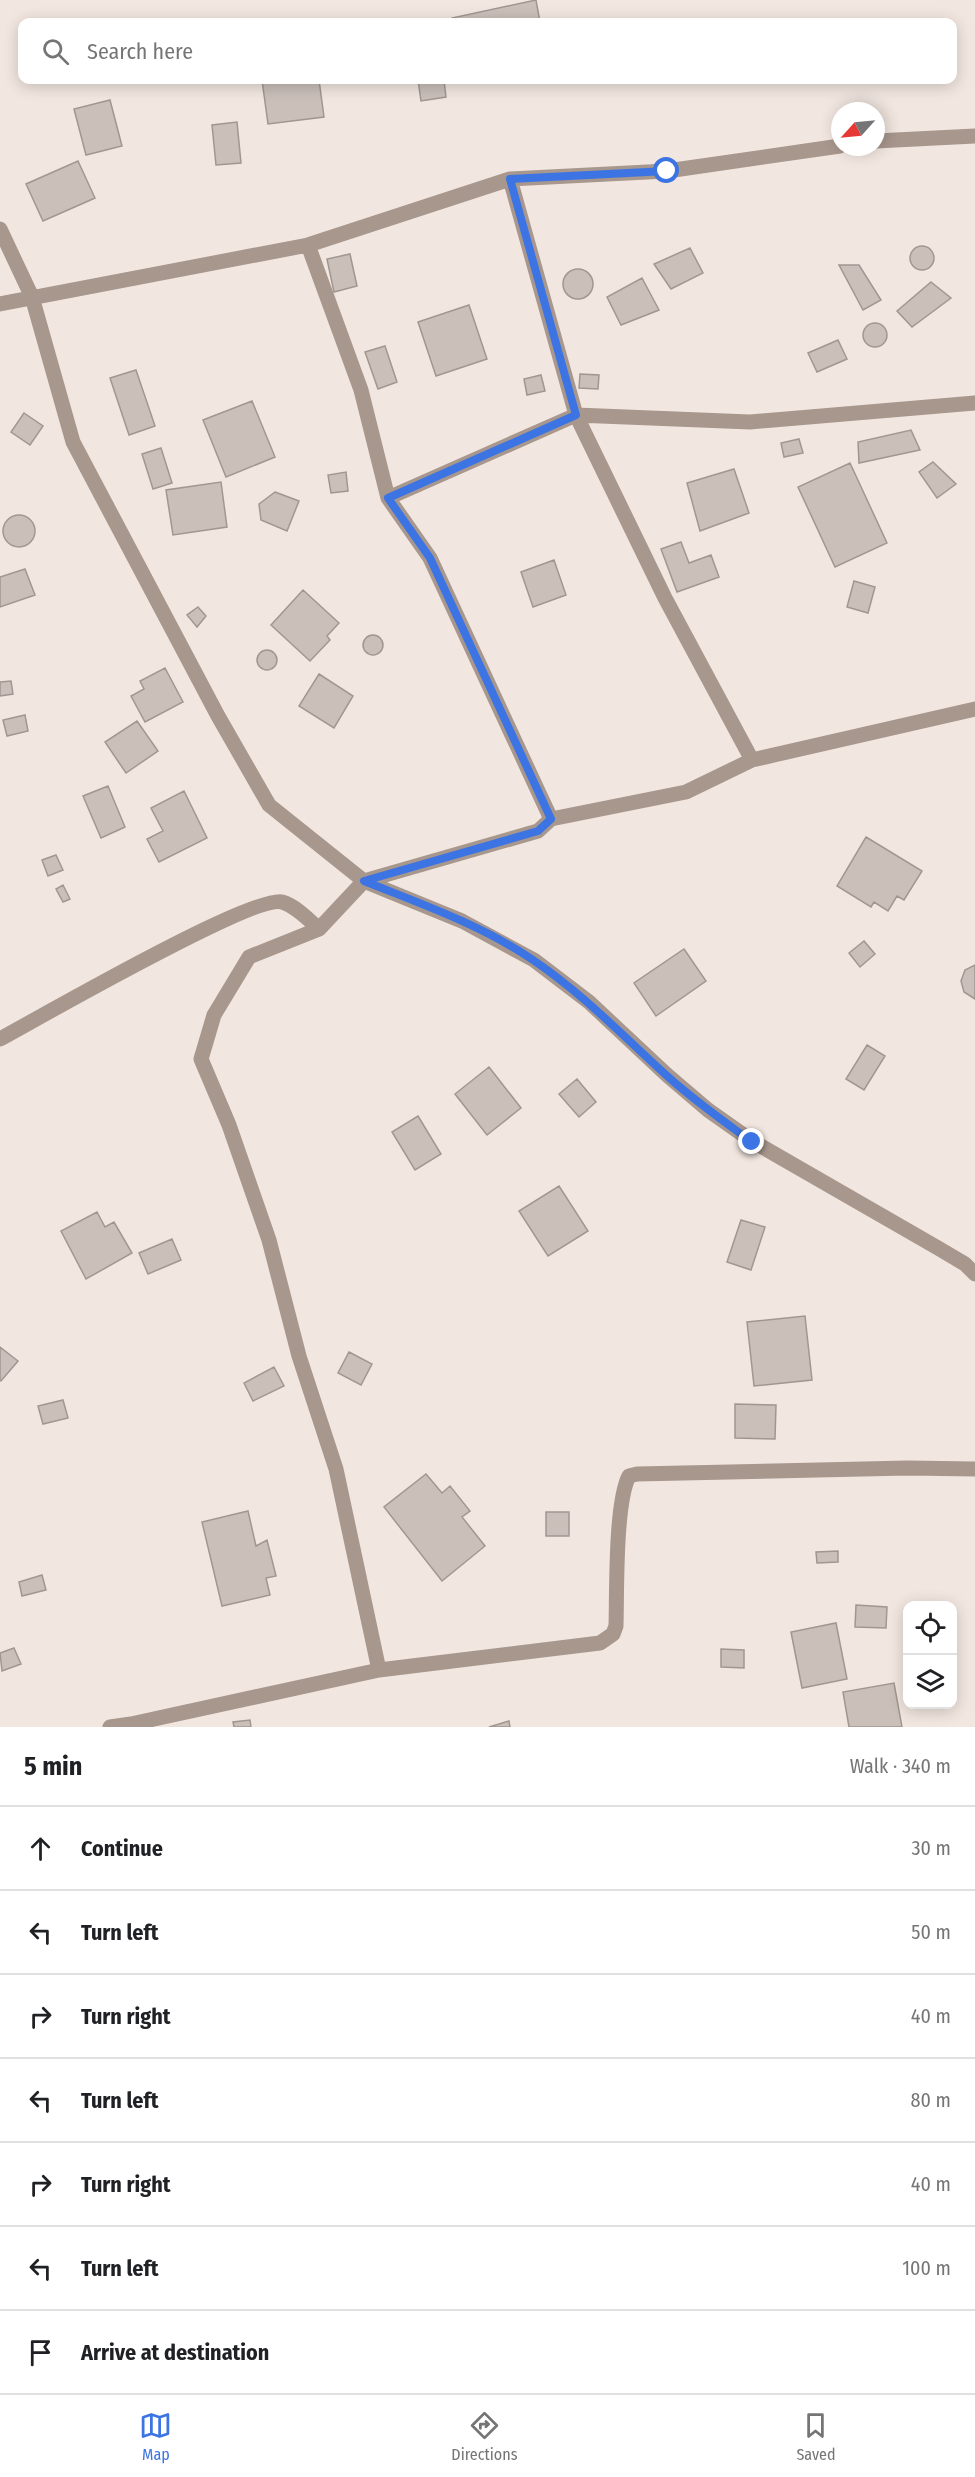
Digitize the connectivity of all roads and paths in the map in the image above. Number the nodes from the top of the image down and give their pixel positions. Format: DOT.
graph roads {
  1 [pos="975,136"];
  2 [pos="885,141"];
  3 [pos="831,147"];
  4 [pos="510,179"];
  5 [pos="0,229"];
  6 [pos="308,245"];
  7 [pos="32,297"];
  8 [pos="0,304"];
  9 [pos="975,403"];
  10 [pos="576,415"];
  11 [pos="388,498"];
  12 [pos="975,709"];
  13 [pos="752,760"];
  14 [pos="551,819"];
  15 [pos="364,881"];
  16 [pos="320,929"];
  17 [pos="0,1040"];
  18 [pos="975,1274"];
  19 [pos="975,1469"];
  20 [pos="380,1670"];
  21 [pos="110,1727"];
  1 -- 2 [label="street"];
  3 -- 4 [label="street"];
  4 -- 6 [label="street"];
  4 -- 10 [label="street"];
  5 -- 7 [label="street"];
  6 -- 7 [label="street"];
  6 -- 11 [label="street"];
  7 -- 8 [label="street"];
  7 -- 15 [label="street"];
  9 -- 10 [label="street"];
  10 -- 11 [label="street"];
  10 -- 13 [label="street"];
  11 -- 14 [label="street"];
  12 -- 13 [label="street"];
  13 -- 14 [label="street"];
  14 -- 15 [label="street"];
  15 -- 16 [label="street"];
  15 -- 18 [label="street"];
  16 -- 17 [label="street"];
  16 -- 20 [label="street"];
  19 -- 20 [label="street"];
  20 -- 21 [label="street"];
}
